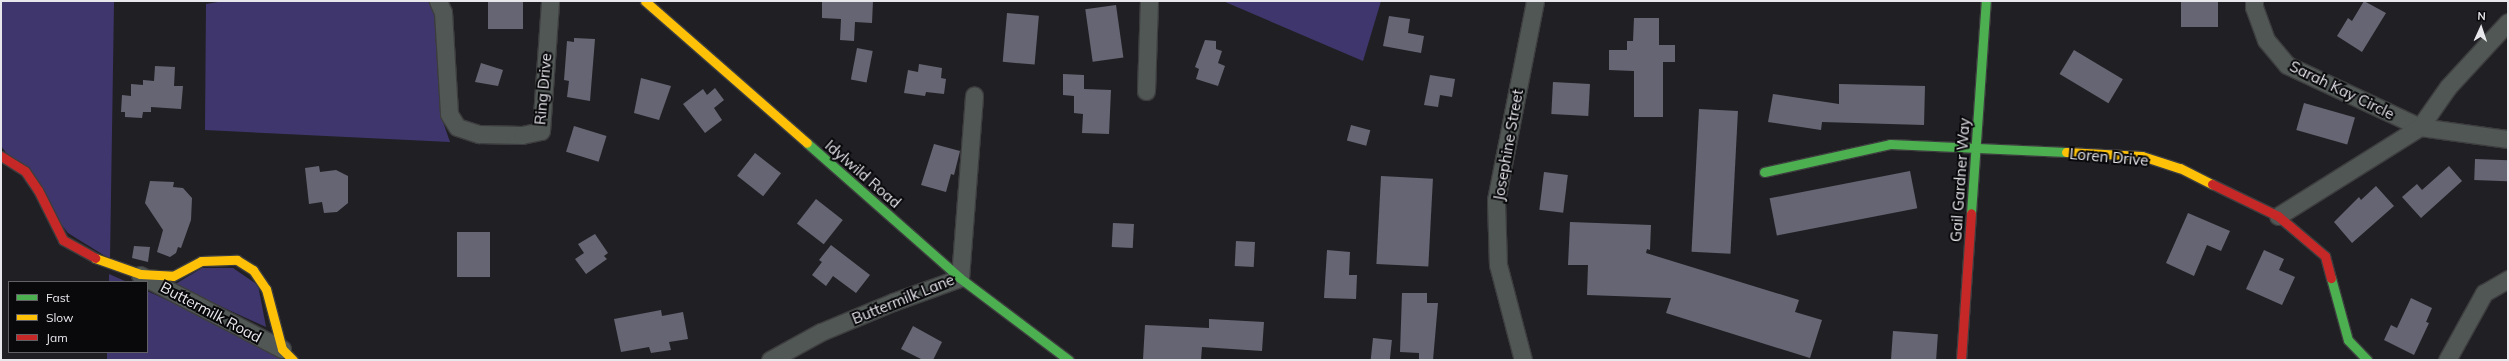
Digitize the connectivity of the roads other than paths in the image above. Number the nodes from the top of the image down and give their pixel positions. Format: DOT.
graph roads {
  1 [pos="438,1"];
  2 [pos="550,1"];
  3 [pos="645,1"];
  4 [pos="1149,1"];
  5 [pos="1536,1"];
  6 [pos="1986,1"];
  7 [pos="2254,1"];
  8 [pos="2508,22"];
  9 [pos="1146,91"];
  10 [pos="974,96"];
  11 [pos="2420,127"];
  12 [pos="2508,139"];
  13 [pos="1976,149"];
  14 [pos="1,156"];
  15 [pos="1764,172"];
  16 [pos="2278,216"];
  17 [pos="140,274"];
  18 [pos="960,278"];
  19 [pos="2508,279"];
  20 [pos="288,355"];
  21 [pos="770,360"];
  22 [pos="1069,360"];
  23 [pos="1523,360"];
  24 [pos="1961,360"];
  25 [pos="2367,360"];
  26 [pos="2447,360"];
  1 -- 2 [label="street, Ring Drive"];
  3 -- 18 [label="street, Idylwild Road"];
  4 -- 9 [label="street"];
  5 -- 23 [label="street, Josephine Street"];
  6 -- 13 [label="street, Gail Gardner Way"];
  7 -- 11 [label="street, Sarah Kay Circle"];
  8 -- 11 [label="street"];
  10 -- 18 [label="street, Buttermilk Lane"];
  11 -- 12 [label="street"];
  11 -- 16 [label="street"];
  13 -- 15 [label="street, Loren Drive"];
  13 -- 16 [label="street, Loren Drive"];
  13 -- 24 [label="street, Gail Gardner Way"];
  14 -- 17 [label="street, Buttermilk Road"];
  16 -- 25 [label="street, Loren Drive"];
  17 -- 20 [label="street, Buttermilk Road"];
  17 -- 20 [label="street, Buttermilk Road"];
  18 -- 21 [label="street, Buttermilk Lane"];
  18 -- 22 [label="street, Idylwild Road"];
  19 -- 26 [label="street"];
}
